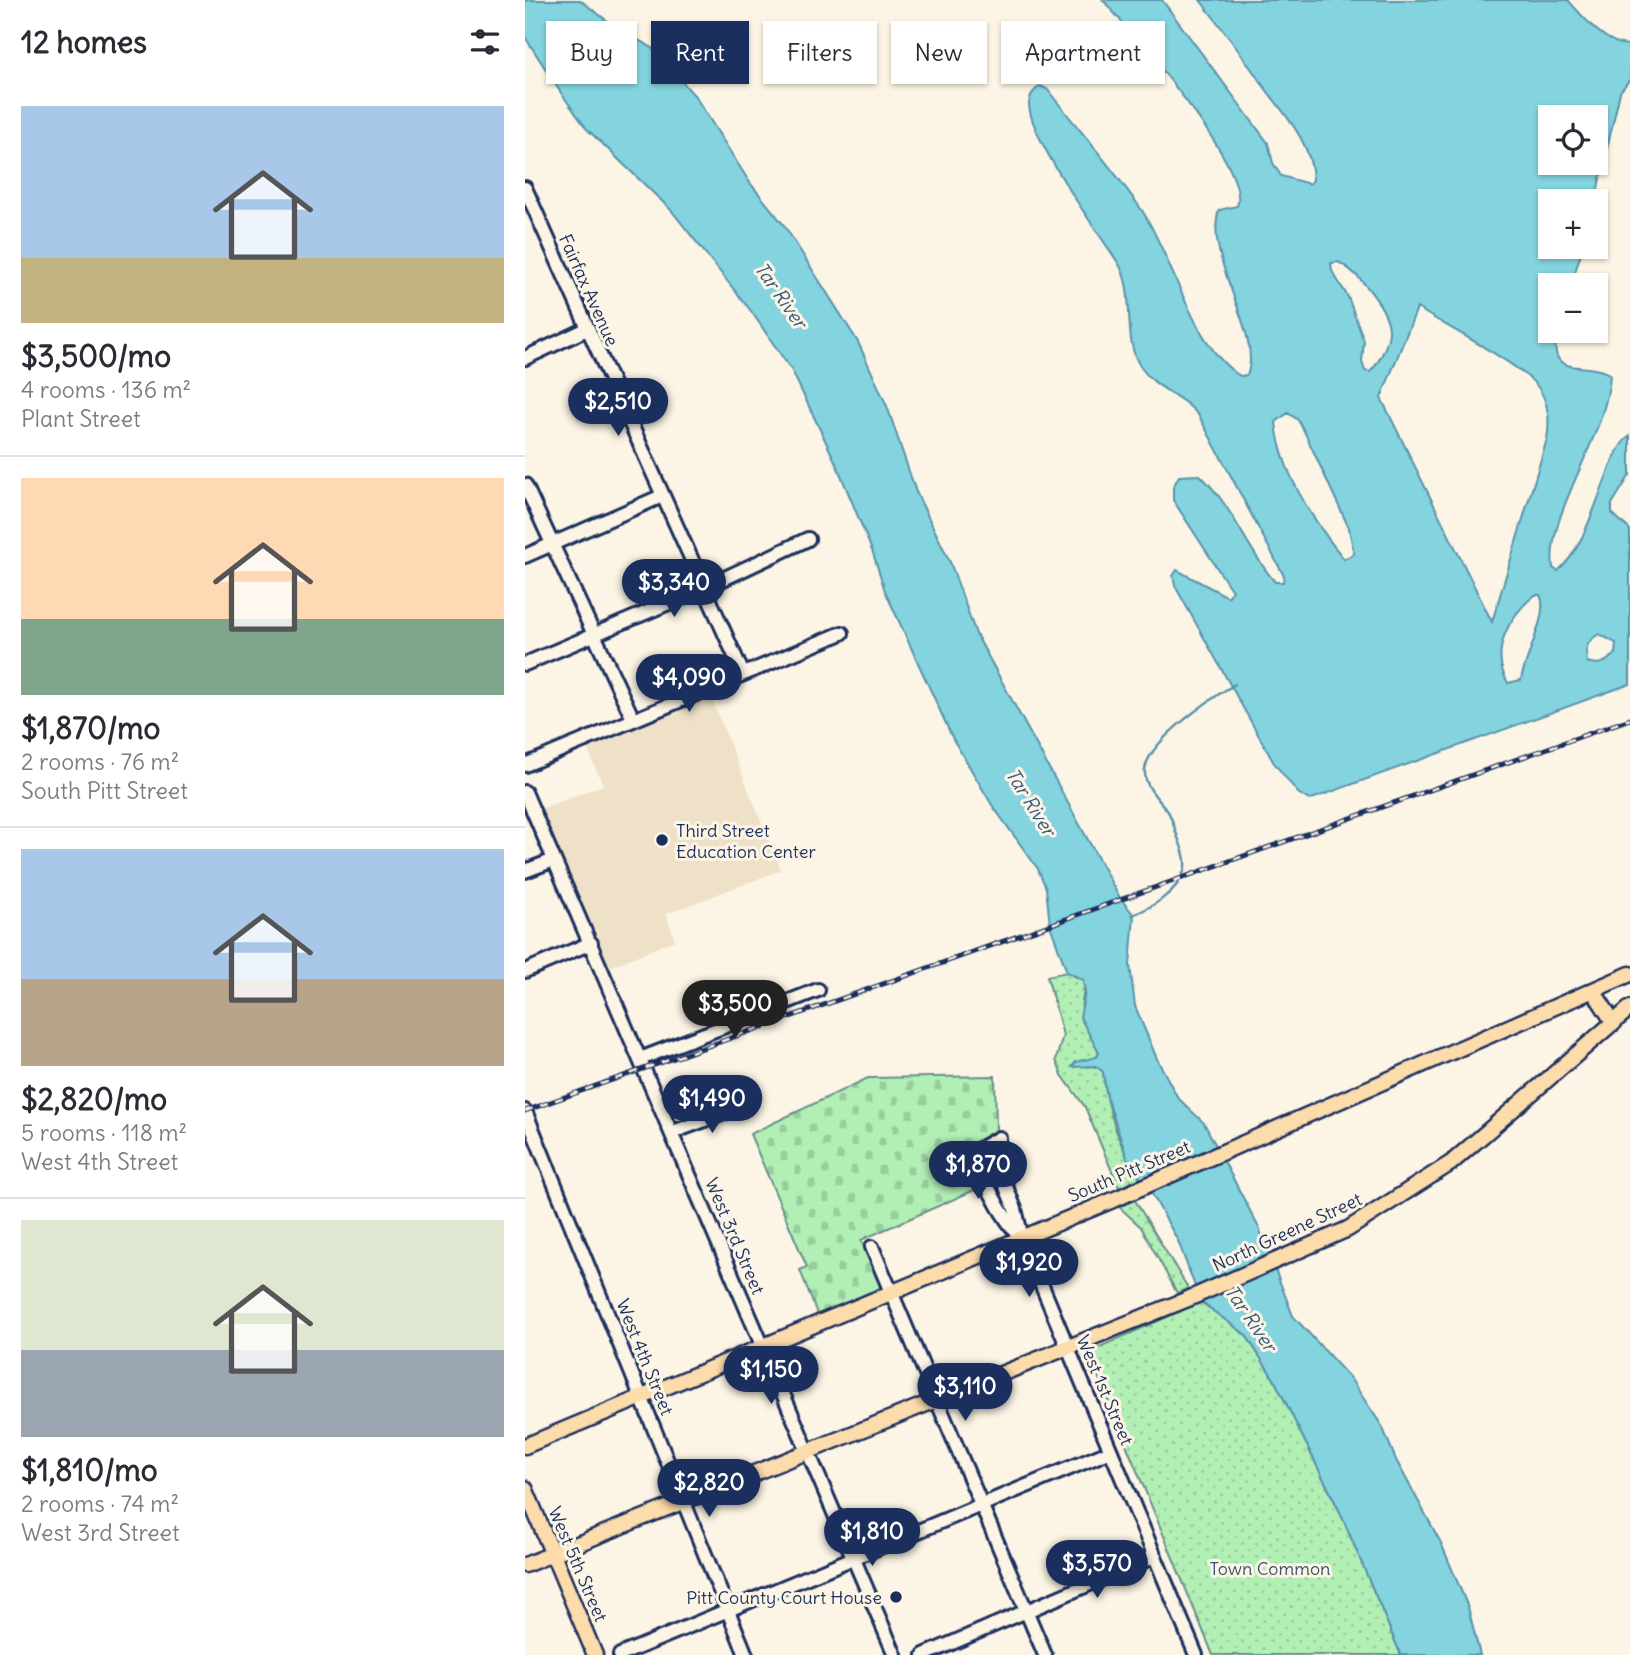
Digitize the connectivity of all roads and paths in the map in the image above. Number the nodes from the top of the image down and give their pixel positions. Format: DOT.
graph roads {
  1 [pos="525,188"];
  2 [pos="587,329"];
  3 [pos="525,358"];
  4 [pos="525,485"];
  5 [pos="662,496"];
  6 [pos="808,539"];
  7 [pos="552,544"];
  8 [pos="525,556"];
  9 [pos="704,588"];
  10 [pos="842,633"];
  11 [pos="593,636"];
  12 [pos="525,664"];
  13 [pos="743,674"];
  14 [pos="633,719"];
  15 [pos="525,765"];
  16 [pos="525,792"];
  17 [pos="554,860"];
  18 [pos="525,871"];
  19 [pos="591,943"];
  20 [pos="525,971"];
  21 [pos="1630,974"];
  22 [pos="818,990"];
  23 [pos="1594,992"];
  24 [pos="1630,1008"];
  25 [pos="1613,1023"];
  26 [pos="640,1059"];
  27 [pos="740,1107"];
  28 [pos="525,1111"];
  29 [pos="673,1132"];
  30 [pos="981,1152"];
  31 [pos="995,1157"];
  32 [pos="1008,1192"];
  33 [pos="995,1199"];
  34 [pos="1022,1238"];
  35 [pos="872,1247"];
  36 [pos="891,1292"];
  37 [pos="763,1346"];
  38 [pos="1068,1347"];
  39 [pos="641,1395"];
  40 [pos="937,1400"];
  41 [pos="525,1446"];
  42 [pos="1111,1451"];
  43 [pos="809,1452"];
  44 [pos="525,1488"];
  45 [pos="686,1502"];
  46 [pos="982,1504"];
  47 [pos="552,1554"];
  48 [pos="1155,1556"];
  49 [pos="853,1558"];
  50 [pos="525,1565"];
  51 [pos="727,1610"];
  52 [pos="1026,1612"];
  53 [pos="595,1655"];
  54 [pos="620,1655"];
  55 [pos="746,1655"];
  56 [pos="895,1655"];
  57 [pos="924,1655"];
  58 [pos="1045,1655"];
  59 [pos="1196,1655"];
  1 -- 2 [label="street, Fairfax Avenue"];
  2 -- 3 [label="street"];
  2 -- 5 [label="street, Fairfax Avenue"];
  4 -- 7 [label="street"];
  5 -- 7 [label="street"];
  5 -- 9 [label="street, Fairfax Avenue"];
  6 -- 9 [label="street"];
  7 -- 8 [label="street"];
  7 -- 11 [label="street"];
  9 -- 11 [label="street"];
  9 -- 13 [label="street, Fairfax Avenue"];
  10 -- 13 [label="street"];
  11 -- 12 [label="street"];
  11 -- 14 [label="street"];
  13 -- 14 [label="street"];
  14 -- 15 [label="street"];
  16 -- 17 [label="street, West 3rd Street"];
  17 -- 18 [label="street"];
  17 -- 19 [label="street, West 3rd Street"];
  19 -- 20 [label="street"];
  19 -- 26 [label="street, West 3rd Street"];
  21 -- 23 [label="main road, South Pitt Street"];
  22 -- 26 [label="street"];
  23 -- 25 [label="main road"];
  23 -- 34 [label="main road, South Pitt Street"];
  24 -- 25 [label="main road, North Greene Street"];
  25 -- 38 [label="main road, North Greene Street"];
  26 -- 29 [label="street, West 3rd Street"];
  27 -- 29 [label="street"];
  28 -- 39 [label="street, West 4th Street"];
  29 -- 37 [label="street, West 3rd Street"];
  30 -- 31 [label="street"];
  30 -- 31 [label="street"];
  30 -- 33 [label="street"];
  31 -- 32 [label="street"];
  32 -- 33 [label="street"];
  32 -- 34 [label="street"];
  33 -- 34 [label="street"];
  34 -- 36 [label="main road, South Pitt Street"];
  34 -- 38 [label="street, West 1st Street"];
  35 -- 36 [label="street"];
  36 -- 37 [label="main road, South Pitt Street"];
  36 -- 40 [label="street"];
  37 -- 39 [label="main road, South Pitt Street"];
  37 -- 43 [label="street, West 3rd Street"];
  38 -- 40 [label="main road, North Greene Street"];
  38 -- 42 [label="street, West 1st Street"];
  39 -- 41 [label="main road, South Pitt Street"];
  39 -- 45 [label="street, West 4th Street"];
  40 -- 43 [label="main road, North Greene Street"];
  40 -- 46 [label="street"];
  42 -- 46 [label="street"];
  42 -- 48 [label="street, West 1st Street"];
  43 -- 45 [label="main road, North Greene Street"];
  43 -- 49 [label="street, West 3rd Street"];
  44 -- 47 [label="main road, West 5th Street"];
  45 -- 47 [label="main road, North Greene Street"];
  45 -- 51 [label="street, West 4th Street"];
  46 -- 49 [label="street"];
  46 -- 52 [label="street"];
  47 -- 50 [label="main road, North Greene Street"];
  47 -- 53 [label="main road, West 5th Street"];
  48 -- 52 [label="street"];
  48 -- 59 [label="street, West 1st Street"];
  49 -- 51 [label="street"];
  49 -- 56 [label="street, West 3rd Street"];
  51 -- 54 [label="street"];
  51 -- 55 [label="street, West 4th Street"];
  52 -- 57 [label="street"];
  52 -- 58 [label="street"];
}
